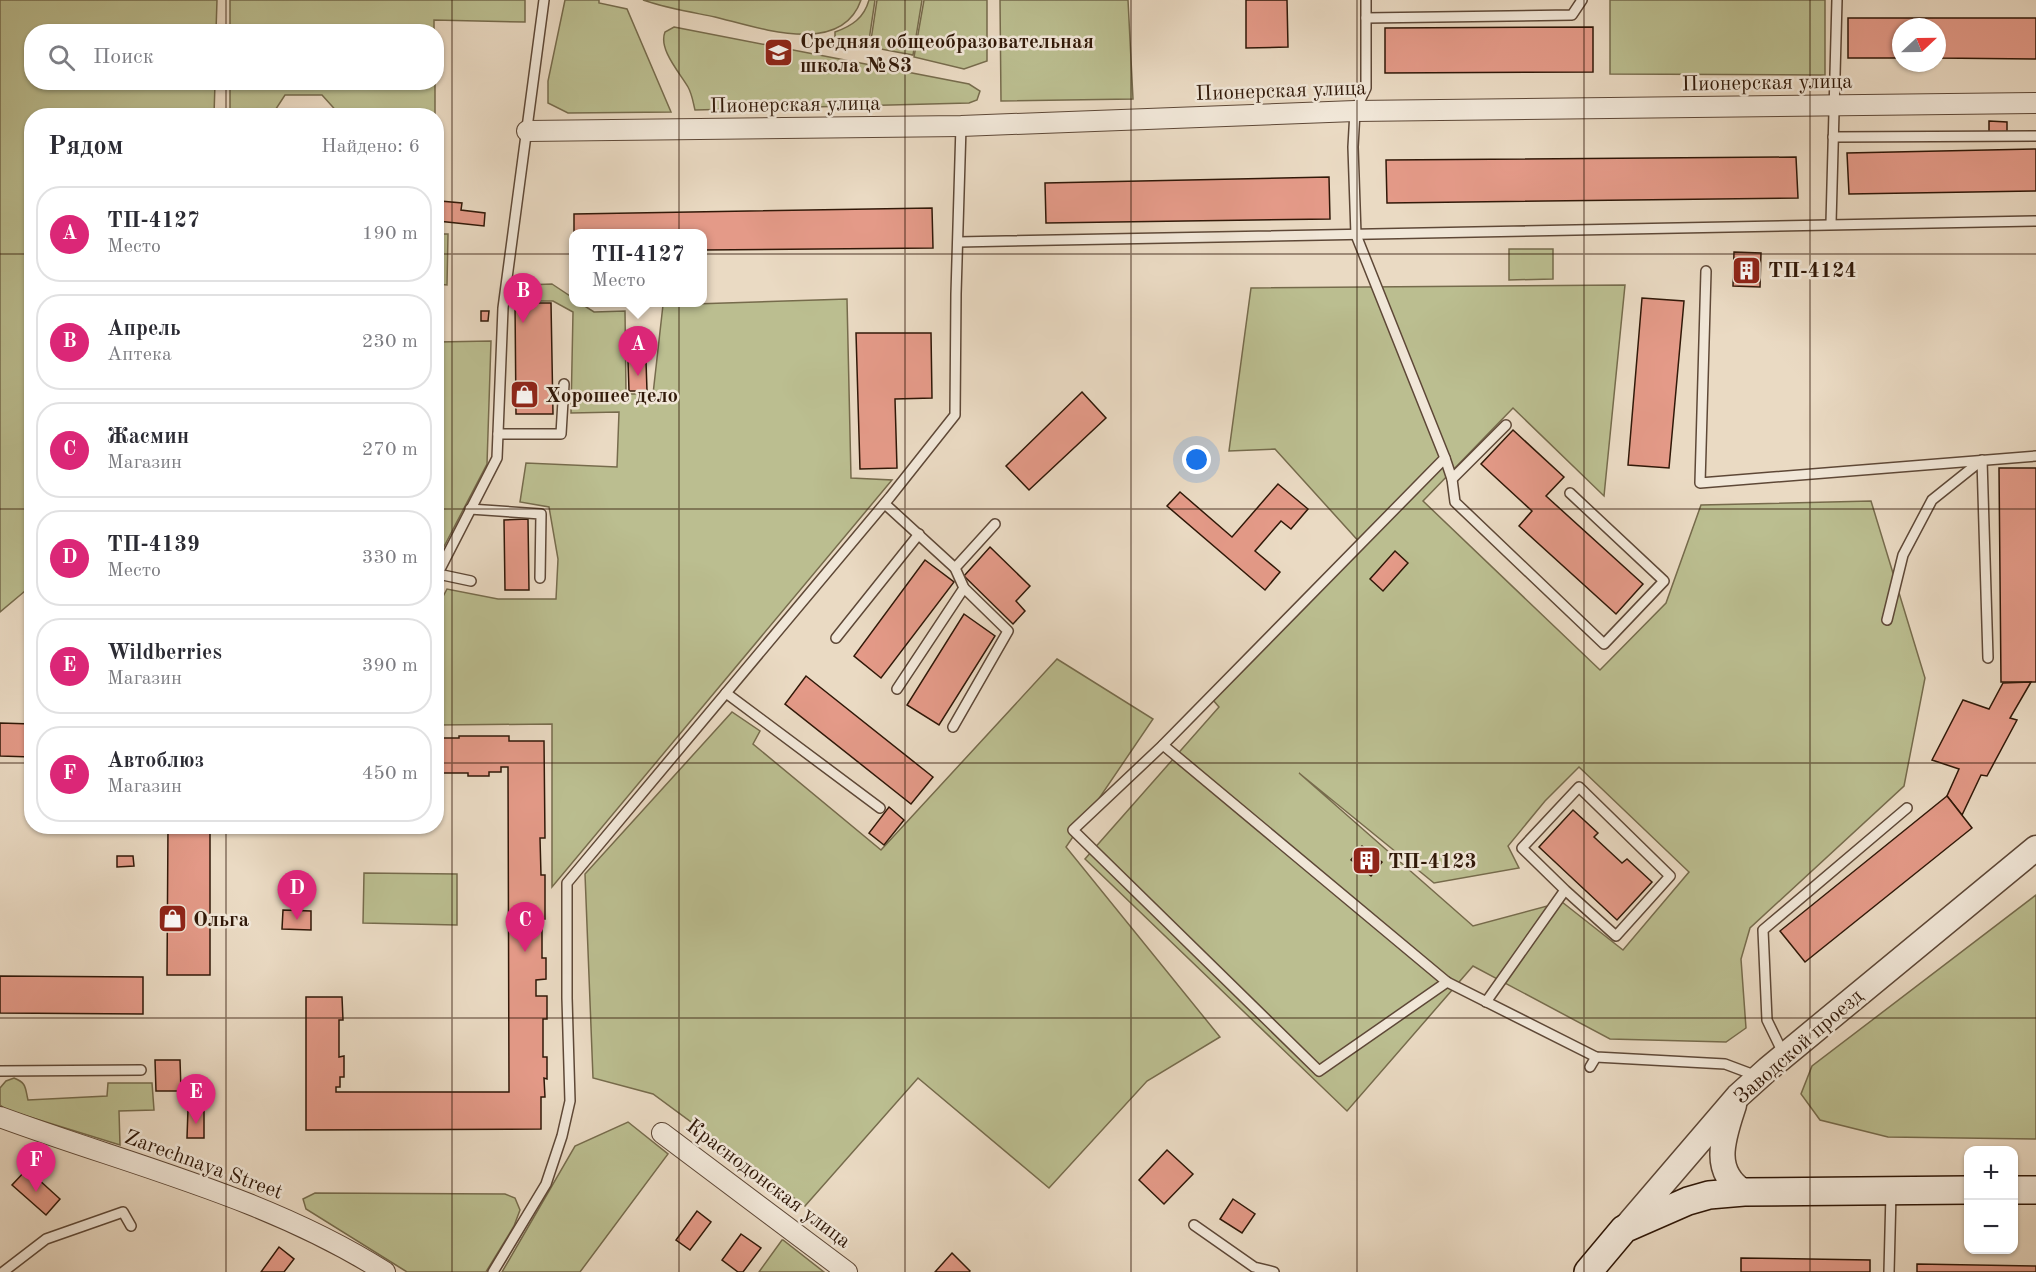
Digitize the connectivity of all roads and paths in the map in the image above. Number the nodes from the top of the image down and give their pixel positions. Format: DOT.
graph roads {
  1 [pos="544,0"];
  2 [pos="1366,0"];
  3 [pos="1582,0"];
  4 [pos="1837,0"];
  5 [pos="1366,18"];
  6 [pos="2036,103"];
  7 [pos="1835,105"];
  8 [pos="1355,111"];
  9 [pos="961,126"];
  10 [pos="527,131"];
  11 [pos="2036,136"];
  12 [pos="1833,137"];
  13 [pos="2036,221"];
  14 [pos="1831,223"];
  15 [pos="1356,235"];
  16 [pos="958,242"];
  17 [pos="1706,271"];
  18 [pos="564,384"];
  19 [pos="1506,424"];
  20 [pos="498,434"];
  21 [pos="2036,456"];
  22 [pos="1445,458"];
  23 [pos="1982,460"];
  24 [pos="1452,479"];
  25 [pos="1570,493"];
  26 [pos="885,504"];
  27 [pos="470,509"];
  28 [pos="995,524"];
  29 [pos="919,534"];
  30 [pos="444,561"];
  31 [pos="955,568"];
  32 [pos="444,576"];
  33 [pos="540,578"];
  34 [pos="471,581"];
  35 [pos="964,588"];
  36 [pos="1887,620"];
  37 [pos="836,638"];
  38 [pos="1988,658"];
  39 [pos="897,689"];
  40 [pos="726,693"];
  41 [pos="953,727"];
  42 [pos="1163,745"];
  43 [pos="880,808"];
  44 [pos="1907,808"];
  45 [pos="2036,848"];
  46 [pos="1565,890"];
  47 [pos="1447,982"];
  48 [pos="1486,1002"];
  49 [pos="1785,1055"];
  50 [pos="1596,1057"];
  51 [pos="1590,1067"];
  52 [pos="141,1070"];
  53 [pos="0,1071"];
  54 [pos="1759,1077"];
  55 [pos="1738,1096"];
  56 [pos="0,1117"];
  57 [pos="662,1133"];
  58 [pos="1964,1190"];
  59 [pos="2018,1190"];
  60 [pos="2036,1190"];
  61 [pos="1891,1191"];
  62 [pos="1744,1192"];
  63 [pos="1194,1225"];
  64 [pos="130,1226"];
  65 [pos="1624,1229"];
  66 [pos="3,1272"];
  67 [pos="385,1272"];
  68 [pos="493,1272"];
  69 [pos="847,1272"];
  70 [pos="1274,1272"];
  71 [pos="1588,1272"];
  72 [pos="1888,1272"];
  1 -- 10 [label="lane"];
  2 -- 5 [label="lane"];
  3 -- 5 [label="lane"];
  4 -- 7 [label="lane"];
  5 -- 8 [label="lane"];
  6 -- 7 [label="street, Пионерская улица"];
  7 -- 8 [label="street, Пионерская улица"];
  7 -- 12 [label="lane"];
  8 -- 9 [label="street, Пионерская улица"];
  8 -- 15 [label="lane"];
  9 -- 10 [label="street, Пионерская улица"];
  9 -- 16 [label="lane"];
  10 -- 20 [label="lane"];
  11 -- 12 [label="lane"];
  12 -- 14 [label="lane"];
  13 -- 14 [label="lane"];
  14 -- 15 [label="lane"];
  15 -- 16 [label="lane"];
  15 -- 22 [label="lane"];
  16 -- 26 [label="lane"];
  17 -- 23 [label="lane"];
  18 -- 20 [label="lane"];
  19 -- 24 [label="lane"];
  20 -- 27 [label="lane"];
  21 -- 23 [label="lane"];
  22 -- 24 [label="lane"];
  22 -- 42 [label="lane"];
  23 -- 36 [label="lane"];
  23 -- 38 [label="lane"];
  24 -- 25 [label="lane"];
  26 -- 29 [label="lane"];
  26 -- 40 [label="lane"];
  27 -- 30 [label="lane"];
  27 -- 33 [label="lane"];
  28 -- 31 [label="lane"];
  29 -- 31 [label="lane"];
  29 -- 37 [label="lane"];
  31 -- 35 [label="lane"];
  32 -- 34 [label="lane"];
  35 -- 39 [label="lane"];
  35 -- 41 [label="lane"];
  40 -- 43 [label="lane"];
  40 -- 68 [label="lane"];
  42 -- 47 [label="lane"];
  42 -- 47 [label="lane"];
  44 -- 49 [label="lane"];
  45 -- 49 [label="street, Заводской проезд"];
  46 -- 46 [label="lane"];
  46 -- 48 [label="lane"];
  47 -- 48 [label="lane"];
  48 -- 50 [label="lane"];
  49 -- 54 [label="street, Заводской проезд"];
  50 -- 51 [label="lane"];
  50 -- 54 [label="lane"];
  52 -- 53 [label="lane"];
  54 -- 55 [label="street, Заводской проезд"];
  55 -- 62 [label="street"];
  55 -- 65 [label="street, Заводской проезд"];
  56 -- 67 [label="street, Zarechnaya Street"];
  57 -- 69 [label="street, Краснодонская улица"];
  58 -- 61 [label="main road"];
  59 -- 60 [label="main road"];
  61 -- 62 [label="main road"];
  61 -- 72 [label="lane"];
  62 -- 65 [label="main road"];
  63 -- 70 [label="lane"];
  64 -- 66 [label="lane"];
  65 -- 71 [label="main road, Заводской проезд"];
}
